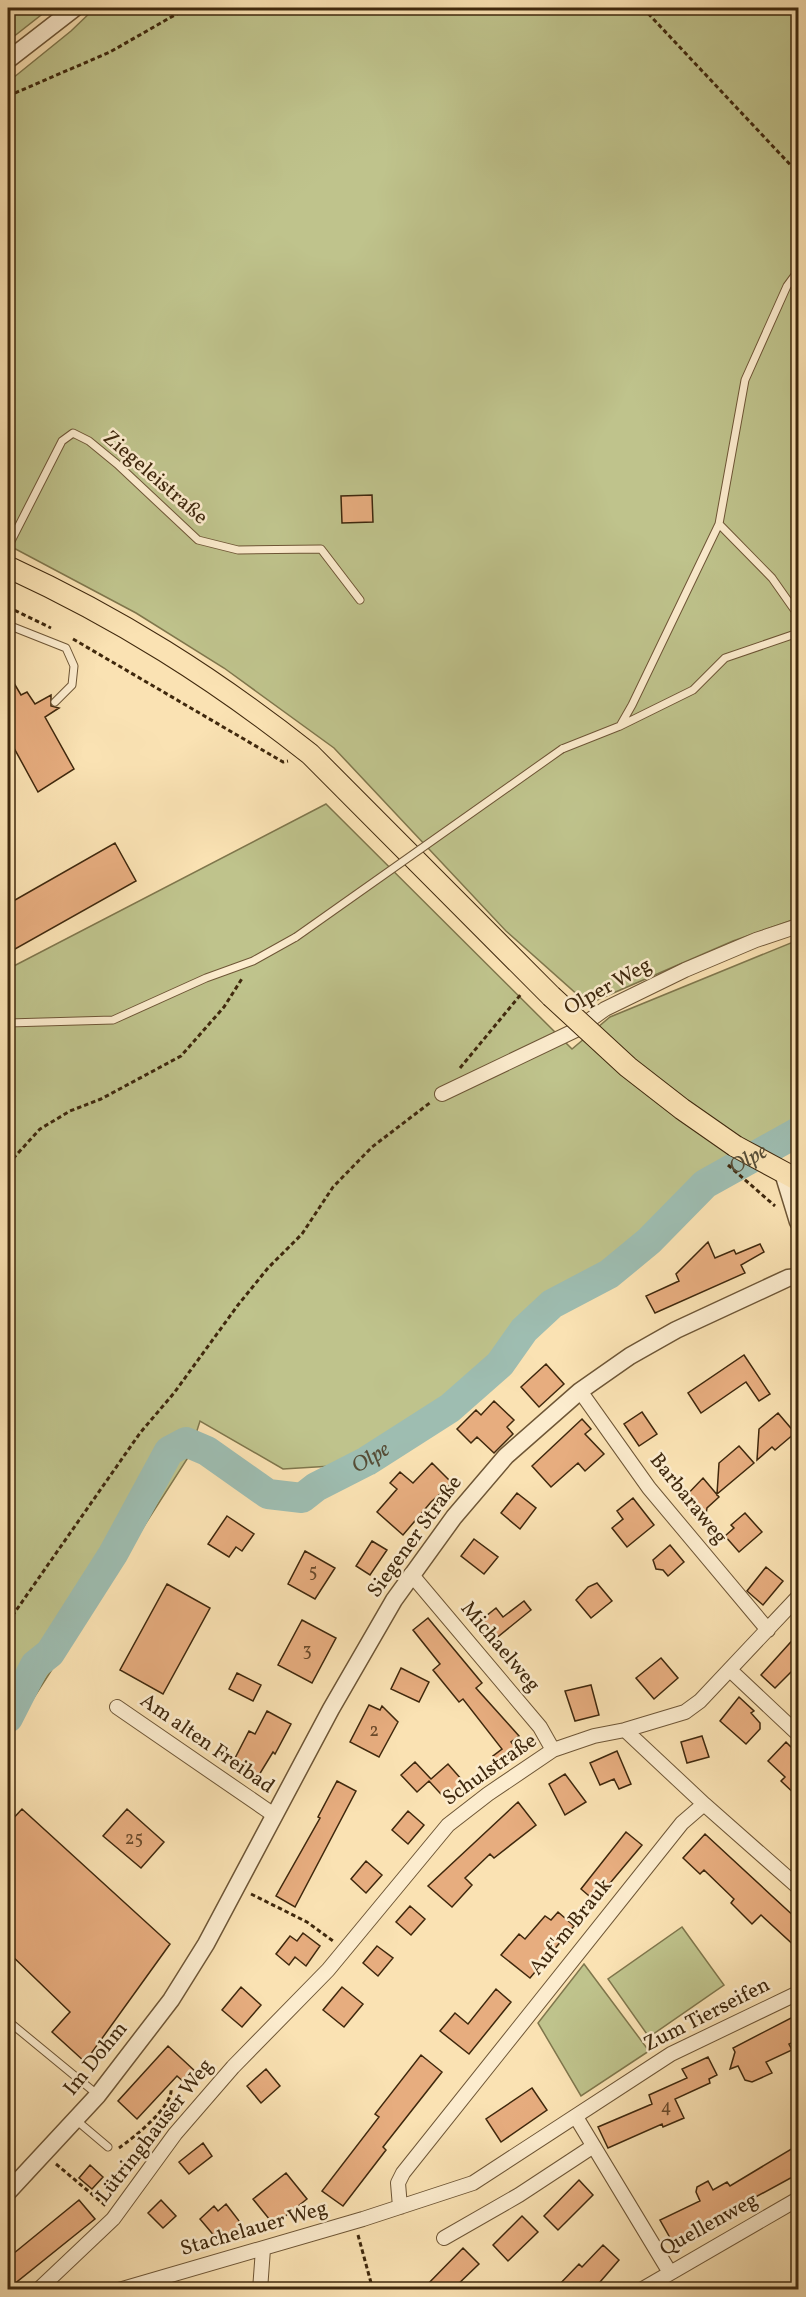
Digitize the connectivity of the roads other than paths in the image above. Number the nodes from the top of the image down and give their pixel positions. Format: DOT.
graph roads {
  1 [pos="75,8"];
  2 [pos="8,60"];
  3 [pos="798,271"];
  4 [pos="719,524"];
  5 [pos="8,547"];
  6 [pos="8,567"];
  7 [pos="360,600"];
  8 [pos="798,615"];
  9 [pos="8,625"];
  10 [pos="798,633"];
  11 [pos="55,702"];
  12 [pos="620,726"];
  13 [pos="798,926"];
  14 [pos="8,1023"];
  15 [pos="442,1094"];
  16 [pos="791,1177"];
  17 [pos="798,1222"];
  18 [pos="798,1264"];
  19 [pos="793,1278"];
  20 [pos="580,1391"];
  21 [pos="411,1574"];
  22 [pos="798,1597"];
  23 [pos="768,1630"];
  24 [pos="730,1670"];
  25 [pos="117,1707"];
  26 [pos="625,1730"];
  27 [pos="798,1734"];
  28 [pos="553,1750"];
  29 [pos="704,1804"];
  30 [pos="274,1815"];
  31 [pos="798,1887"];
  32 [pos="206,1944"];
  33 [pos="328,1970"];
  34 [pos="798,1993"];
  35 [pos="8,2021"];
  36 [pos="98,2095"];
  37 [pos="576,2117"];
  38 [pos="76,2120"];
  39 [pos="108,2147"];
  40 [pos="592,2147"];
  41 [pos="473,2183"];
  42 [pos="8,2192"];
  43 [pos="798,2199"];
  44 [pos="400,2207"];
  45 [pos="444,2238"];
  46 [pos="263,2249"];
  47 [pos="669,2271"];
  48 [pos="38,2289"];
  49 [pos="119,2289"];
  50 [pos="260,2289"];
  51 [pos="641,2289"];
  1 -- 2 [label="street"];
  3 -- 4 [label="lane"];
  4 -- 8 [label="lane"];
  4 -- 12 [label="lane"];
  5 -- 7 [label="lane, Ziegeleistraße"];
  6 -- 16 [label="main road, bridge"];
  9 -- 11 [label="lane"];
  10 -- 12 [label="lane"];
  12 -- 14 [label="lane, bridge"];
  13 -- 15 [label="street, Olper Weg"];
  16 -- 17 [label="street"];
  18 -- 19 [label="street, Siegener Straße"];
  19 -- 20 [label="street, Siegener Straße"];
  20 -- 21 [label="street, Siegener Straße"];
  20 -- 23 [label="street, Barbaraweg"];
  21 -- 28 [label="street, Michaelweg"];
  21 -- 30 [label="street, Siegener Straße"];
  22 -- 23 [label="street, Schulstraße"];
  23 -- 24 [label="street, Schulstraße"];
  24 -- 26 [label="street, Schulstraße"];
  24 -- 27 [label="street"];
  25 -- 30 [label="street, Am alten Freibad"];
  26 -- 28 [label="street, Schulstraße"];
  26 -- 29 [label="street"];
  28 -- 33 [label="street, Schulstraße"];
  29 -- 31 [label="street"];
  29 -- 44 [label="street, Auf'm Brauk"];
  30 -- 32 [label="street, Siegener Straße"];
  32 -- 36 [label="street, Im Dohm"];
  33 -- 48 [label="street, Lütringhauser Weg"];
  34 -- 37 [label="street, Zum Tierseifen"];
  35 -- 36 [label="lane"];
  36 -- 38 [label="street, Im Dohm"];
  37 -- 40 [label="street"];
  37 -- 41 [label="street, Zum Tierseifen"];
  38 -- 39 [label="lane"];
  38 -- 42 [label="street, Im Dohm"];
  40 -- 45 [label="street"];
  40 -- 47 [label="street"];
  41 -- 44 [label="street, Stachelauer Weg"];
  43 -- 47 [label="street, Quellenweg"];
  44 -- 46 [label="street, Stachelauer Weg"];
  46 -- 49 [label="street, Stachelauer Weg"];
  46 -- 50 [label="street"];
  47 -- 51 [label="street, Quellenweg"];
}
